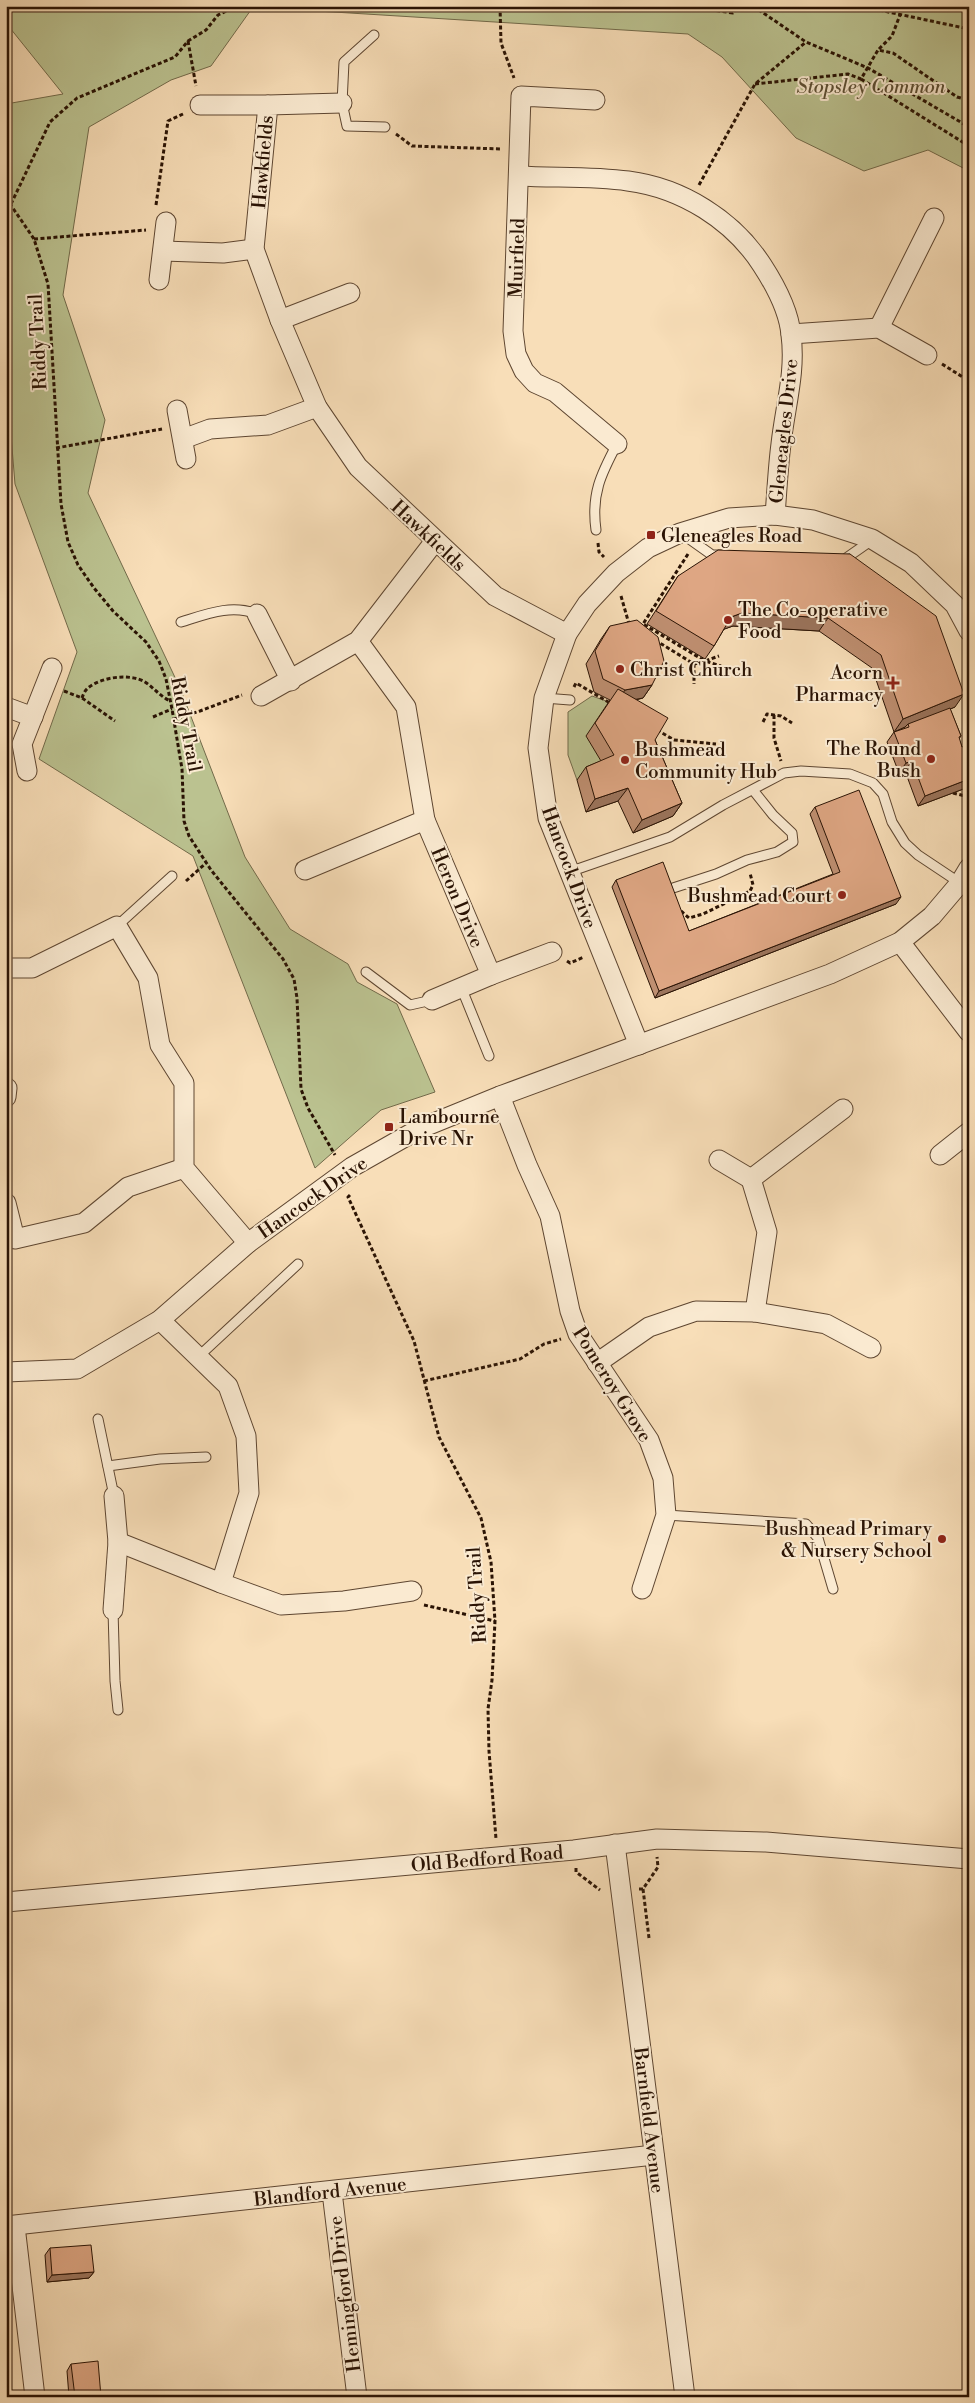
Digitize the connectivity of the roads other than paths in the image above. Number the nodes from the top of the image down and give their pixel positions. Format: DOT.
graph roads {
  1 [pos="374,35"];
  2 [pos="595,100"];
  3 [pos="342,103"];
  4 [pos="200,105"];
  5 [pos="268,105"];
  6 [pos="385,127"];
  7 [pos="519,176"];
  8 [pos="934,218"];
  9 [pos="165,227"];
  10 [pos="254,249"];
  11 [pos="162,251"];
  12 [pos="159,280"];
  13 [pos="350,294"];
  14 [pos="280,320"];
  15 [pos="879,328"];
  16 [pos="792,334"];
  17 [pos="927,356"];
  18 [pos="316,407"];
  19 [pos="617,444"];
  20 [pos="186,459"];
  21 [pos="775,515"];
  22 [pos="596,530"];
  23 [pos="688,538"];
  24 [pos="872,539"];
  25 [pos="435,541"];
  26 [pos="730,556"];
  27 [pos="833,560"];
  28 [pos="257,614"];
  29 [pos="181,622"];
  30 [pos="969,631"];
  31 [pos="567,634"];
  32 [pos="358,641"];
  33 [pos="49,675"];
  34 [pos="291,680"];
  35 [pos="261,696"];
  36 [pos="544,698"];
  37 [pos="570,700"];
  38 [pos="6,708"];
  39 [pos="33,716"];
  40 [pos="27,771"];
  41 [pos="753,790"];
  42 [pos="425,820"];
  43 [pos="305,870"];
  44 [pos="569,872"];
  45 [pos="964,875"];
  46 [pos="172,876"];
  47 [pos="673,888"];
  48 [pos="117,926"];
  49 [pos="900,942"];
  50 [pos="552,952"];
  51 [pos="6,968"];
  52 [pos="366,972"];
  53 [pos="491,975"];
  54 [pos="461,987"];
  55 [pos="432,1000"];
  56 [pos="969,1032"];
  57 [pos="639,1044"];
  58 [pos="489,1056"];
  59 [pos="7,1088"];
  60 [pos="500,1096"];
  61 [pos="6,1097"];
  62 [pos="843,1109"];
  63 [pos="969,1132"];
  64 [pos="940,1155"];
  65 [pos="719,1160"];
  66 [pos="184,1168"];
  67 [pos="751,1179"];
  68 [pos="6,1203"];
  69 [pos="11,1241"];
  70 [pos="248,1243"];
  71 [pos="298,1264"];
  72 [pos="755,1312"];
  73 [pos="160,1320"];
  74 [pos="871,1348"];
  75 [pos="198,1357"];
  76 [pos="597,1363"];
  77 [pos="6,1372"];
  78 [pos="98,1419"];
  79 [pos="206,1457"];
  80 [pos="108,1466"];
  81 [pos="114,1496"];
  82 [pos="666,1515"];
  83 [pos="118,1542"];
  84 [pos="221,1582"];
  85 [pos="642,1589"];
  86 [pos="833,1589"];
  87 [pos="412,1591"];
  88 [pos="113,1610"];
  89 [pos="118,1710"];
  90 [pos="615,1844"];
  91 [pos="969,1859"];
  92 [pos="6,1902"];
  93 [pos="654,2155"];
  94 [pos="332,2192"];
  95 [pos="10,2226"];
  96 [pos="35,2397"];
  97 [pos="357,2397"];
  98 [pos="685,2397"];
  1 -- 3 [label="lane"];
  2 -- 7 [label="street, Muirfield"];
  3 -- 5 [label="street, Hawkfields"];
  3 -- 6 [label="lane"];
  4 -- 5 [label="street, Hawkfields"];
  5 -- 10 [label="street, Hawkfields"];
  7 -- 16 [label="street, Gleneagles Drive"];
  7 -- 19 [label="street, Muirfield"];
  8 -- 15 [label="street"];
  9 -- 11 [label="street"];
  10 -- 11 [label="street"];
  10 -- 14 [label="street, Hawkfields"];
  11 -- 12 [label="street"];
  13 -- 14 [label="street"];
  14 -- 18 [label="street, Hawkfields"];
  15 -- 16 [label="street"];
  15 -- 17 [label="street"];
  16 -- 21 [label="street, Gleneagles Drive"];
  18 -- 20 [label="street"];
  18 -- 25 [label="street, Hawkfields"];
  19 -- 22 [label="lane"];
  21 -- 23 [label="street, Hancock Drive"];
  21 -- 24 [label="street, Hancock Drive"];
  23 -- 26 [label="lane"];
  23 -- 31 [label="street, Hancock Drive"];
  24 -- 27 [label="lane"];
  24 -- 30 [label="street, Hancock Drive"];
  25 -- 31 [label="street, Hawkfields"];
  25 -- 32 [label="street"];
  28 -- 29 [label="lane"];
  28 -- 34 [label="street"];
  31 -- 36 [label="street, Hancock Drive"];
  32 -- 34 [label="street"];
  32 -- 42 [label="street, Heron Drive"];
  33 -- 39 [label="street"];
  34 -- 35 [label="street"];
  36 -- 37 [label="lane"];
  36 -- 44 [label="street, Hancock Drive"];
  38 -- 39 [label="street"];
  39 -- 40 [label="street"];
  41 -- 44 [label="lane"];
  41 -- 45 [label="lane"];
  41 -- 47 [label="lane"];
  42 -- 43 [label="street"];
  42 -- 53 [label="street, Heron Drive"];
  44 -- 57 [label="street, Hancock Drive"];
  45 -- 49 [label="street, Hancock Drive"];
  46 -- 48 [label="lane"];
  48 -- 51 [label="street"];
  48 -- 66 [label="street"];
  49 -- 56 [label="street"];
  49 -- 57 [label="street, Hancock Drive"];
  50 -- 53 [label="street"];
  52 -- 55 [label="lane"];
  53 -- 54 [label="street"];
  54 -- 55 [label="street"];
  54 -- 58 [label="lane"];
  57 -- 60 [label="street, Hancock Drive"];
  59 -- 61 [label="street"];
  60 -- 70 [label="street, Hancock Drive"];
  60 -- 76 [label="street, Pomeroy Grove"];
  62 -- 67 [label="street"];
  63 -- 64 [label="street"];
  65 -- 67 [label="street"];
  66 -- 69 [label="street"];
  66 -- 70 [label="street"];
  67 -- 72 [label="street"];
  68 -- 69 [label="street"];
  70 -- 73 [label="street, Hancock Drive"];
  71 -- 75 [label="lane"];
  72 -- 74 [label="street"];
  72 -- 76 [label="street"];
  73 -- 75 [label="street"];
  73 -- 77 [label="street, Hancock Drive"];
  75 -- 84 [label="street"];
  76 -- 82 [label="street, Pomeroy Grove"];
  78 -- 80 [label="lane"];
  79 -- 80 [label="lane"];
  80 -- 81 [label="lane"];
  81 -- 83 [label="street"];
  82 -- 85 [label="street, Pomeroy Grove"];
  82 -- 86 [label="lane"];
  83 -- 84 [label="street"];
  83 -- 88 [label="street"];
  84 -- 87 [label="street"];
  88 -- 89 [label="lane"];
  90 -- 91 [label="street, Old Bedford Road"];
  90 -- 92 [label="street, Old Bedford Road"];
  90 -- 93 [label="street, Barnfield Avenue"];
  93 -- 94 [label="street, Blandford Avenue"];
  93 -- 98 [label="street, Barnfield Avenue"];
  94 -- 95 [label="street, Blandford Avenue"];
  94 -- 97 [label="street, Hemingford Drive"];
  95 -- 96 [label="street"];
}
